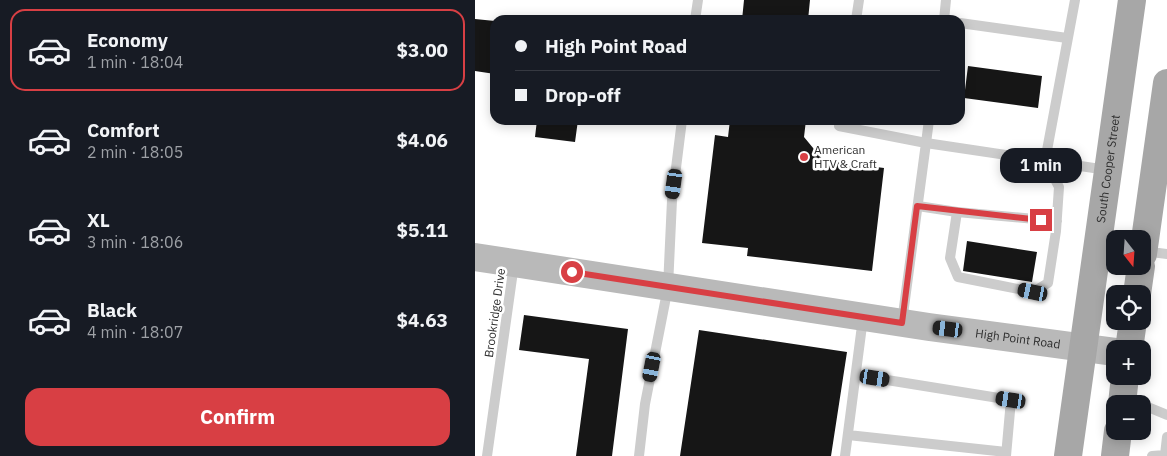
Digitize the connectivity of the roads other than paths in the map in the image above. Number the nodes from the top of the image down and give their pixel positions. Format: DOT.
graph roads {
  1 [pos="698,0"];
  2 [pos="859,0"];
  3 [pos="946,0"];
  4 [pos="1075,0"];
  5 [pos="1133,0"];
  6 [pos="696,15"];
  7 [pos="857,15"];
  8 [pos="944,15"];
  9 [pos="965,24"];
  10 [pos="1067,38"];
  11 [pos="1167,83"];
  12 [pos="1165,117"];
  13 [pos="681,125"];
  14 [pos="839,125"];
  15 [pos="928,125"];
  16 [pos="926,143"];
  17 [pos="1045,161"];
  18 [pos="1108,170"];
  19 [pos="917,206"];
  20 [pos="957,212"];
  21 [pos="1057,221"];
  22 [pos="1148,230"];
  23 [pos="1151,253"];
  24 [pos="1167,254"];
  25 [pos="475,257"];
  26 [pos="515,263"];
  27 [pos="668,287"];
  28 [pos="863,317"];
  29 [pos="902,323"];
  30 [pos="1084,347"];
  31 [pos="1106,351"];
  32 [pos="856,375"];
  33 [pos="1151,407"];
  34 [pos="1167,415"];
  35 [pos="848,435"];
  36 [pos="1167,437"];
  37 [pos="1117,440"];
  38 [pos="1006,454"];
  39 [pos="1166,455"];
  40 [pos="487,456"];
  41 [pos="639,456"];
  42 [pos="845,456"];
  43 [pos="1068,456"];
  44 [pos="1115,456"];
  45 [pos="1152,456"];
  1 -- 6 [label="lane"];
  2 -- 7 [label="lane"];
  3 -- 8 [label="lane"];
  4 -- 10 [label="lane"];
  5 -- 18 [label="main road, South Cooper Street"];
  9 -- 10 [label="lane"];
  10 -- 17 [label="lane"];
  11 -- 12 [label="main road"];
  12 -- 22 [label="main road"];
  13 -- 27 [label="lane"];
  14 -- 16 [label="lane"];
  15 -- 16 [label="lane"];
  16 -- 17 [label="lane"];
  16 -- 19 [label="lane"];
  17 -- 18 [label="lane"];
  17 -- 21 [label="lane"];
  18 -- 30 [label="main road, South Cooper Street"];
  19 -- 20 [label="lane"];
  19 -- 29 [label="lane"];
  20 -- 21 [label="lane"];
  20 -- 21 [label="lane"];
  23 -- 24 [label="lane"];
  25 -- 26 [label="street, High Point Road"];
  26 -- 27 [label="street, High Point Road"];
  26 -- 40 [label="lane, Brookridge Drive"];
  27 -- 28 [label="street, High Point Road"];
  27 -- 41 [label="lane"];
  28 -- 29 [label="street, High Point Road"];
  28 -- 32 [label="lane"];
  29 -- 30 [label="street, High Point Road"];
  30 -- 31 [label="street, High Point Road"];
  30 -- 43 [label="main road, South Cooper Street"];
  32 -- 35 [label="lane"];
  32 -- 38 [label="lane"];
  33 -- 34 [label="lane"];
  35 -- 38 [label="lane"];
  35 -- 42 [label="lane"];
  36 -- 39 [label="lane"];
  37 -- 44 [label="main road"];
  39 -- 45 [label="lane"];
}
